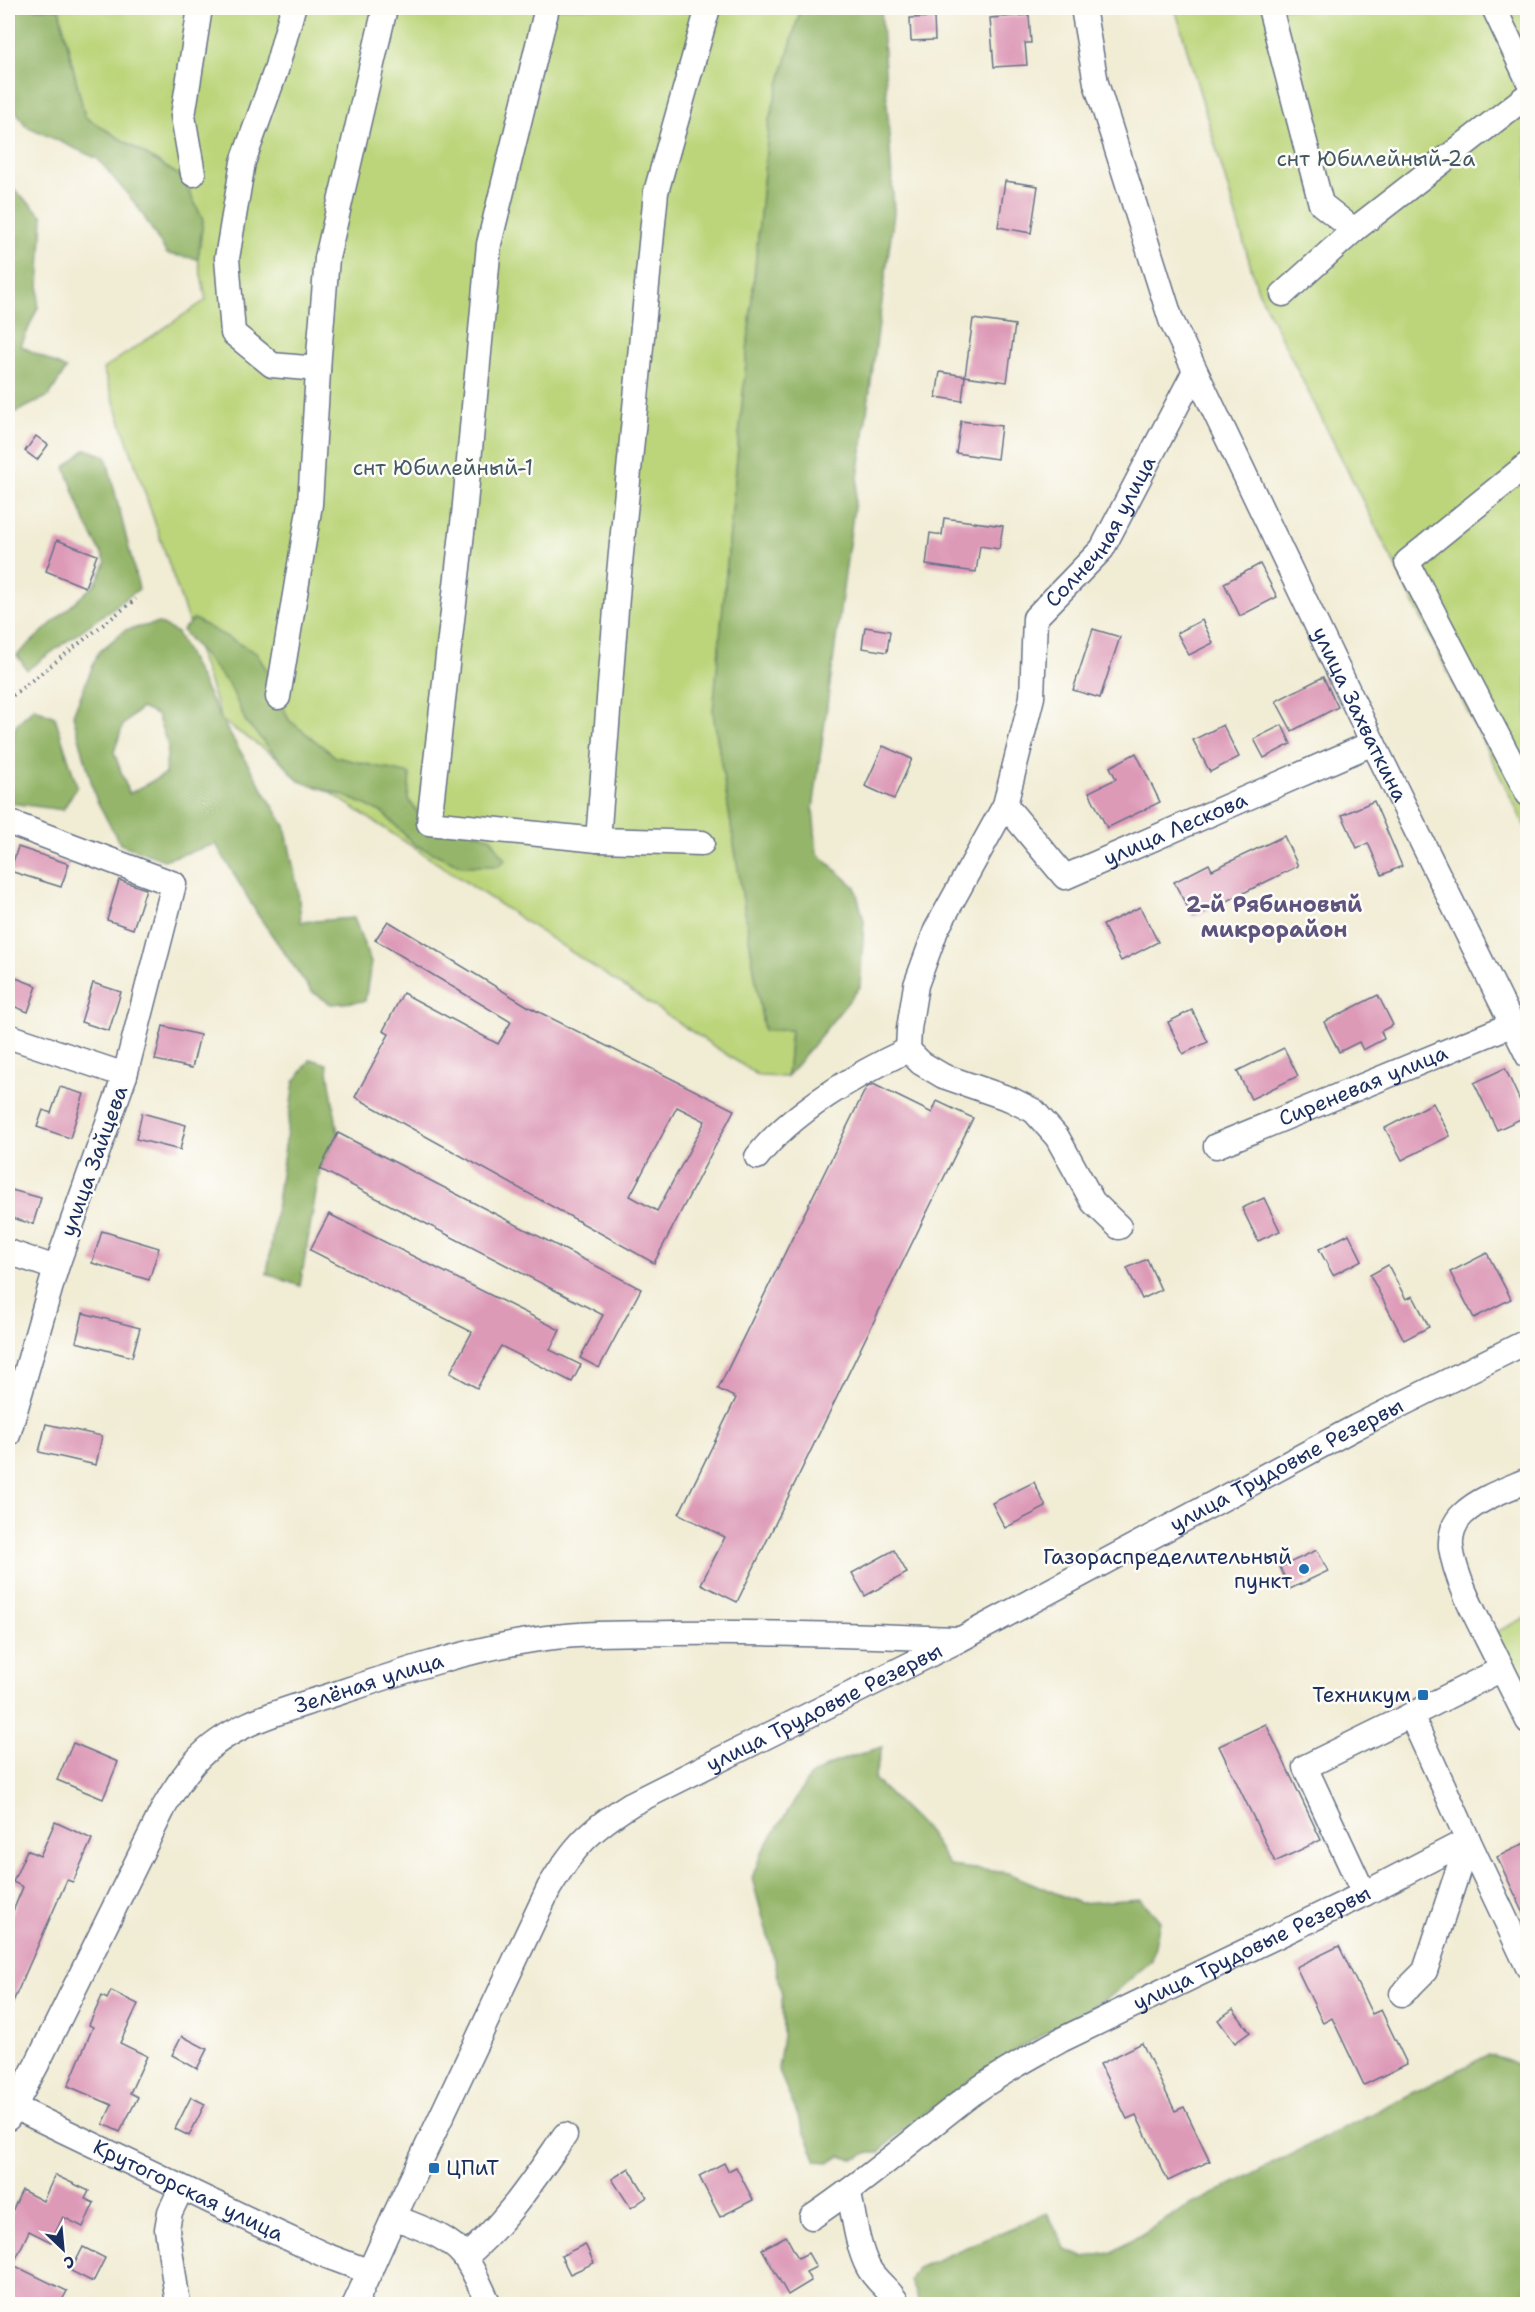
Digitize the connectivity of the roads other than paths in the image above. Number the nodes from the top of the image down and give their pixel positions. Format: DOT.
graph roads {
  1 [pos="200,8"];
  2 [pos="293,8"];
  3 [pos="386,8"];
  4 [pos="547,8"];
  5 [pos="708,8"];
  6 [pos="1083,8"];
  7 [pos="1270,8"];
  8 [pos="1494,8"];
  9 [pos="1527,80"];
  10 [pos="1527,95"];
  11 [pos="193,174"];
  12 [pos="1354,230"];
  13 [pos="1283,294"];
  14 [pos="318,369"];
  15 [pos="1195,371"];
  16 [pos="1527,464"];
  17 [pos="278,697"];
  18 [pos="1373,743"];
  19 [pos="1527,793"];
  20 [pos="1005,805"];
  21 [pos="8,822"];
  22 [pos="598,840"];
  23 [pos="702,843"];
  24 [pos="1511,1025"];
  25 [pos="8,1035"];
  26 [pos="908,1050"];
  27 [pos="1527,1056"];
  28 [pos="125,1075"];
  29 [pos="1216,1146"];
  30 [pos="757,1157"];
  31 [pos="1119,1227"];
  32 [pos="8,1252"];
  33 [pos="56,1268"];
  34 [pos="1527,1341"];
  35 [pos="8,1435"];
  36 [pos="1527,1480"];
  37 [pos="959,1640"];
  38 [pos="1502,1669"];
  39 [pos="1525,1710"];
  40 [pos="1411,1715"];
  41 [pos="1468,1840"];
  42 [pos="1364,1894"];
  43 [pos="1527,1967"];
  44 [pos="1402,1994"];
  45 [pos="9,2110"];
  46 [pos="565,2135"];
  47 [pos="181,2188"];
  48 [pos="849,2193"];
  49 [pos="394,2217"];
  50 [pos="812,2217"];
  51 [pos="465,2257"];
  52 [pos="370,2272"];
  53 [pos="178,2304"];
  54 [pos="355,2304"];
  55 [pos="489,2304"];
  56 [pos="898,2304"];
  1 -- 11 [label="street"];
  2 -- 14 [label="street"];
  3 -- 14 [label="street"];
  4 -- 22 [label="street"];
  5 -- 22 [label="street"];
  6 -- 15 [label="street"];
  7 -- 12 [label="street"];
  8 -- 9 [label="street"];
  10 -- 12 [label="street"];
  12 -- 13 [label="street"];
  14 -- 17 [label="street"];
  15 -- 18 [label="street, улица Захваткина"];
  15 -- 20 [label="street, Солнечная улица"];
  16 -- 19 [label="street"];
  18 -- 20 [label="street, улица Лескова"];
  18 -- 24 [label="street, улица Захваткина"];
  20 -- 26 [label="street, Солнечная улица"];
  21 -- 28 [label="street, улица Зайцева"];
  22 -- 23 [label="street"];
  24 -- 27 [label="street, улица Захваткина"];
  24 -- 29 [label="street, Сиреневая улица"];
  25 -- 28 [label="street"];
  26 -- 30 [label="street"];
  26 -- 31 [label="street"];
  28 -- 33 [label="street, улица Зайцева"];
  32 -- 33 [label="street"];
  33 -- 35 [label="street, улица Зайцева"];
  34 -- 37 [label="street, улица Трудовые Резервы"];
  36 -- 38 [label="street"];
  37 -- 45 [label="street, Зелёная улица"];
  37 -- 49 [label="street, улица Трудовые Резервы"];
  38 -- 39 [label="street"];
  38 -- 40 [label="street"];
  40 -- 41 [label="street"];
  40 -- 42 [label="street"];
  41 -- 42 [label="street, улица Трудовые Резервы"];
  41 -- 43 [label="street"];
  41 -- 44 [label="street"];
  42 -- 48 [label="street, улица Трудовые Резервы"];
  45 -- 47 [label="street, Крутогорская улица"];
  46 -- 51 [label="street"];
  47 -- 52 [label="street, Крутогорская улица"];
  47 -- 53 [label="street"];
  48 -- 50 [label="street, улица Трудовые Резервы"];
  48 -- 56 [label="street"];
  49 -- 51 [label="street"];
  49 -- 52 [label="street, улица Трудовые Резервы"];
  51 -- 55 [label="street"];
  52 -- 54 [label="street, улица Трудовые Резервы"];
}
